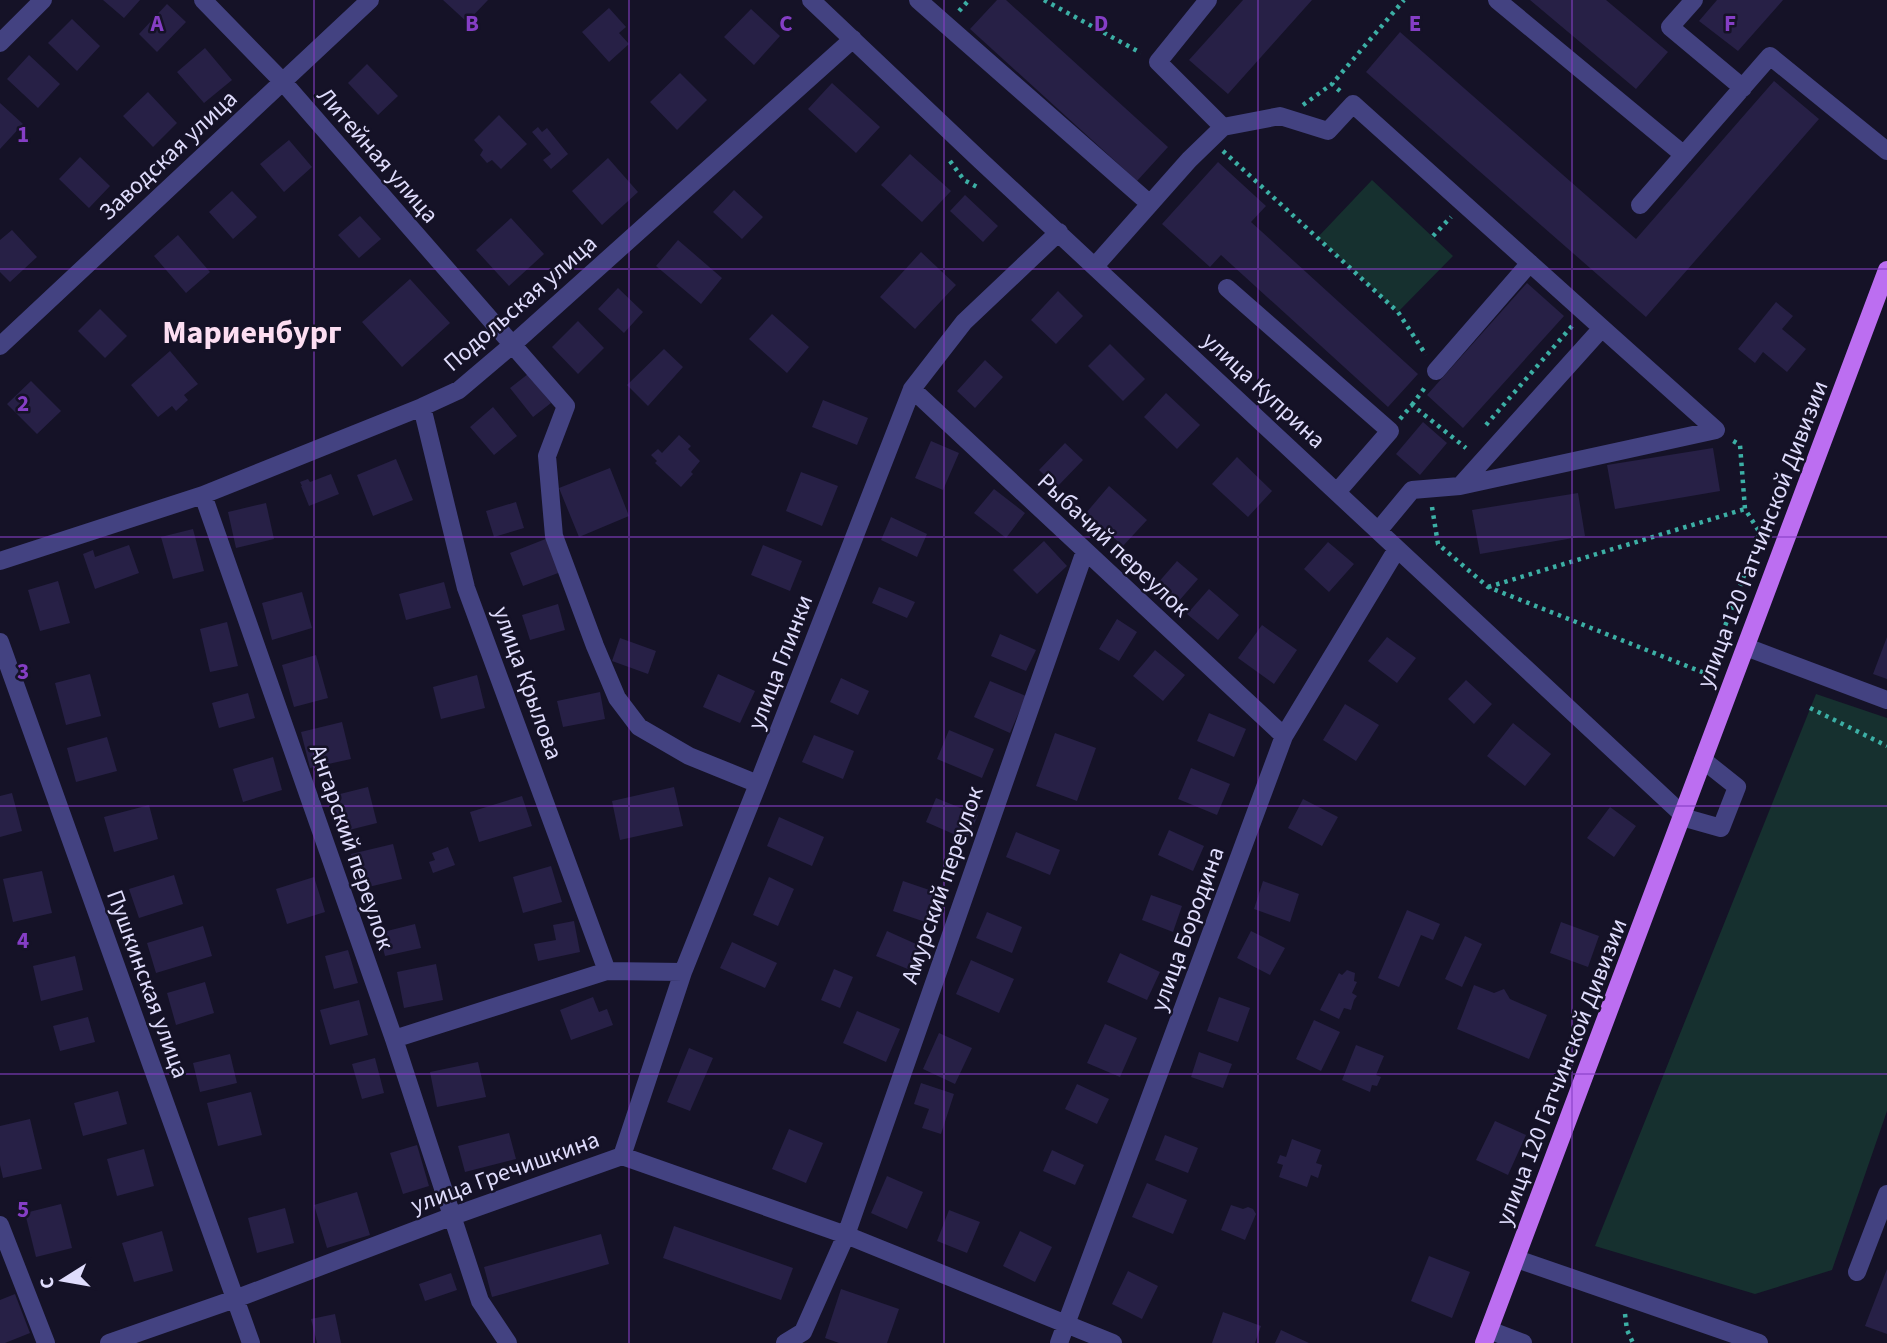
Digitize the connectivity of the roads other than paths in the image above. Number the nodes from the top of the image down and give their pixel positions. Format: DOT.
graph roads {
  1 [pos="43,0"];
  2 [pos="204,0"];
  3 [pos="370,0"];
  4 [pos="811,0"];
  5 [pos="918,0"];
  6 [pos="1208,0"];
  7 [pos="1497,0"];
  8 [pos="1695,0"];
  9 [pos="853,39"];
  10 [pos="0,43"];
  11 [pos="283,82"];
  12 [pos="1743,88"];
  13 [pos="1217,133"];
  14 [pos="1887,151"];
  15 [pos="1684,155"];
  16 [pos="1150,204"];
  17 [pos="1640,205"];
  18 [pos="1059,232"];
  19 [pos="1530,263"];
  20 [pos="1095,266"];
  21 [pos="1886,275"];
  22 [pos="1227,288"];
  23 [pos="1602,328"];
  24 [pos="512,345"];
  25 [pos="0,346"];
  26 [pos="1436,371"];
  27 [pos="912,389"];
  28 [pos="422,407"];
  29 [pos="1460,486"];
  30 [pos="1337,492"];
  31 [pos="203,495"];
  32 [pos="1378,531"];
  33 [pos="1397,549"];
  34 [pos="1085,551"];
  35 [pos="0,561"];
  36 [pos="0,642"];
  37 [pos="1746,647"];
  38 [pos="1887,700"];
  39 [pos="1284,736"];
  40 [pos="1703,760"];
  41 [pos="758,784"];
  42 [pos="1683,816"];
  43 [pos="607,971"];
  44 [pos="683,972"];
  45 [pos="394,1040"];
  46 [pos="622,1156"];
  47 [pos="1887,1194"];
  48 [pos="453,1216"];
  49 [pos="0,1225"];
  50 [pos="846,1235"];
  51 [pos="1517,1259"];
  52 [pos="1857,1272"];
  53 [pos="234,1300"];
  54 [pos="1066,1324"];
  55 [pos="1486,1336"];
  56 [pos="46,1343"];
  57 [pos="109,1343"];
  58 [pos="251,1343"];
  59 [pos="508,1343"];
  60 [pos="785,1343"];
  61 [pos="1059,1343"];
  62 [pos="1113,1343"];
  63 [pos="1523,1343"];
  64 [pos="1759,1343"];
  1 -- 10 [label="street"];
  2 -- 11 [label="street, Литейная улица"];
  3 -- 11 [label="street, Заводская улица"];
  4 -- 9 [label="street, улица Куприна"];
  5 -- 16 [label="street"];
  6 -- 13 [label="street"];
  7 -- 15 [label="street"];
  8 -- 12 [label="street"];
  9 -- 18 [label="street, улица Куприна"];
  9 -- 24 [label="street, Подольская улица"];
  11 -- 24 [label="street, Литейная улица"];
  11 -- 25 [label="street, Заводская улица"];
  12 -- 14 [label="street"];
  12 -- 15 [label="street"];
  13 -- 16 [label="street"];
  13 -- 19 [label="street"];
  15 -- 17 [label="street"];
  16 -- 20 [label="street"];
  18 -- 20 [label="street, улица Куприна"];
  18 -- 27 [label="street, улица Глинки"];
  19 -- 23 [label="street"];
  19 -- 26 [label="street"];
  20 -- 30 [label="street, улица Куприна"];
  21 -- 37 [label="main road, улица 120 Гатчинской Дивизии"];
  22 -- 30 [label="street"];
  23 -- 29 [label="street"];
  23 -- 29 [label="street"];
  24 -- 28 [label="street, Подольская улица"];
  24 -- 41 [label="street, Литейная улица"];
  27 -- 34 [label="street, Рыбачий переулок"];
  27 -- 41 [label="street, улица Глинки"];
  28 -- 31 [label="street, Подольская улица"];
  28 -- 43 [label="street, улица Крылова"];
  29 -- 32 [label="street"];
  30 -- 32 [label="street, улица Куприна"];
  31 -- 35 [label="street, Подольская улица"];
  31 -- 45 [label="street, Ангарский переулок"];
  32 -- 33 [label="street, улица Куприна"];
  33 -- 39 [label="street, улица Бородина"];
  33 -- 42 [label="street, улица Куприна"];
  34 -- 39 [label="street, Рыбачий переулок"];
  34 -- 50 [label="street, Амурский переулок"];
  36 -- 53 [label="street, Пушкинская улица"];
  37 -- 38 [label="street"];
  37 -- 40 [label="main road, улица 120 Гатчинской Дивизии"];
  39 -- 54 [label="street, улица Бородина"];
  40 -- 42 [label="main road, улица 120 Гатчинской Дивизии"];
  40 -- 42 [label="street"];
  41 -- 44 [label="street, улица Глинки"];
  42 -- 51 [label="main road, улица 120 Гатчинской Дивизии"];
  43 -- 44 [label="street"];
  43 -- 45 [label="street"];
  44 -- 46 [label="street, улица Глинки"];
  45 -- 48 [label="street, Ангарский переулок"];
  46 -- 48 [label="street, улица Гречишкина"];
  46 -- 50 [label="street, улица Гречишкина"];
  47 -- 52 [label="street"];
  48 -- 53 [label="street, улица Гречишкина"];
  48 -- 59 [label="street, Ангарский переулок"];
  49 -- 56 [label="street"];
  50 -- 54 [label="street, улица Гречишкина"];
  50 -- 60 [label="street, Амурский переулок"];
  51 -- 55 [label="main road, улица 120 Гатчинской Дивизии"];
  51 -- 64 [label="street"];
  53 -- 57 [label="street, улица Гречишкина"];
  53 -- 58 [label="street, Пушкинская улица"];
  54 -- 61 [label="street, улица Бородина"];
  54 -- 62 [label="street, улица Гречишкина"];
  55 -- 63 [label="street"];
}
